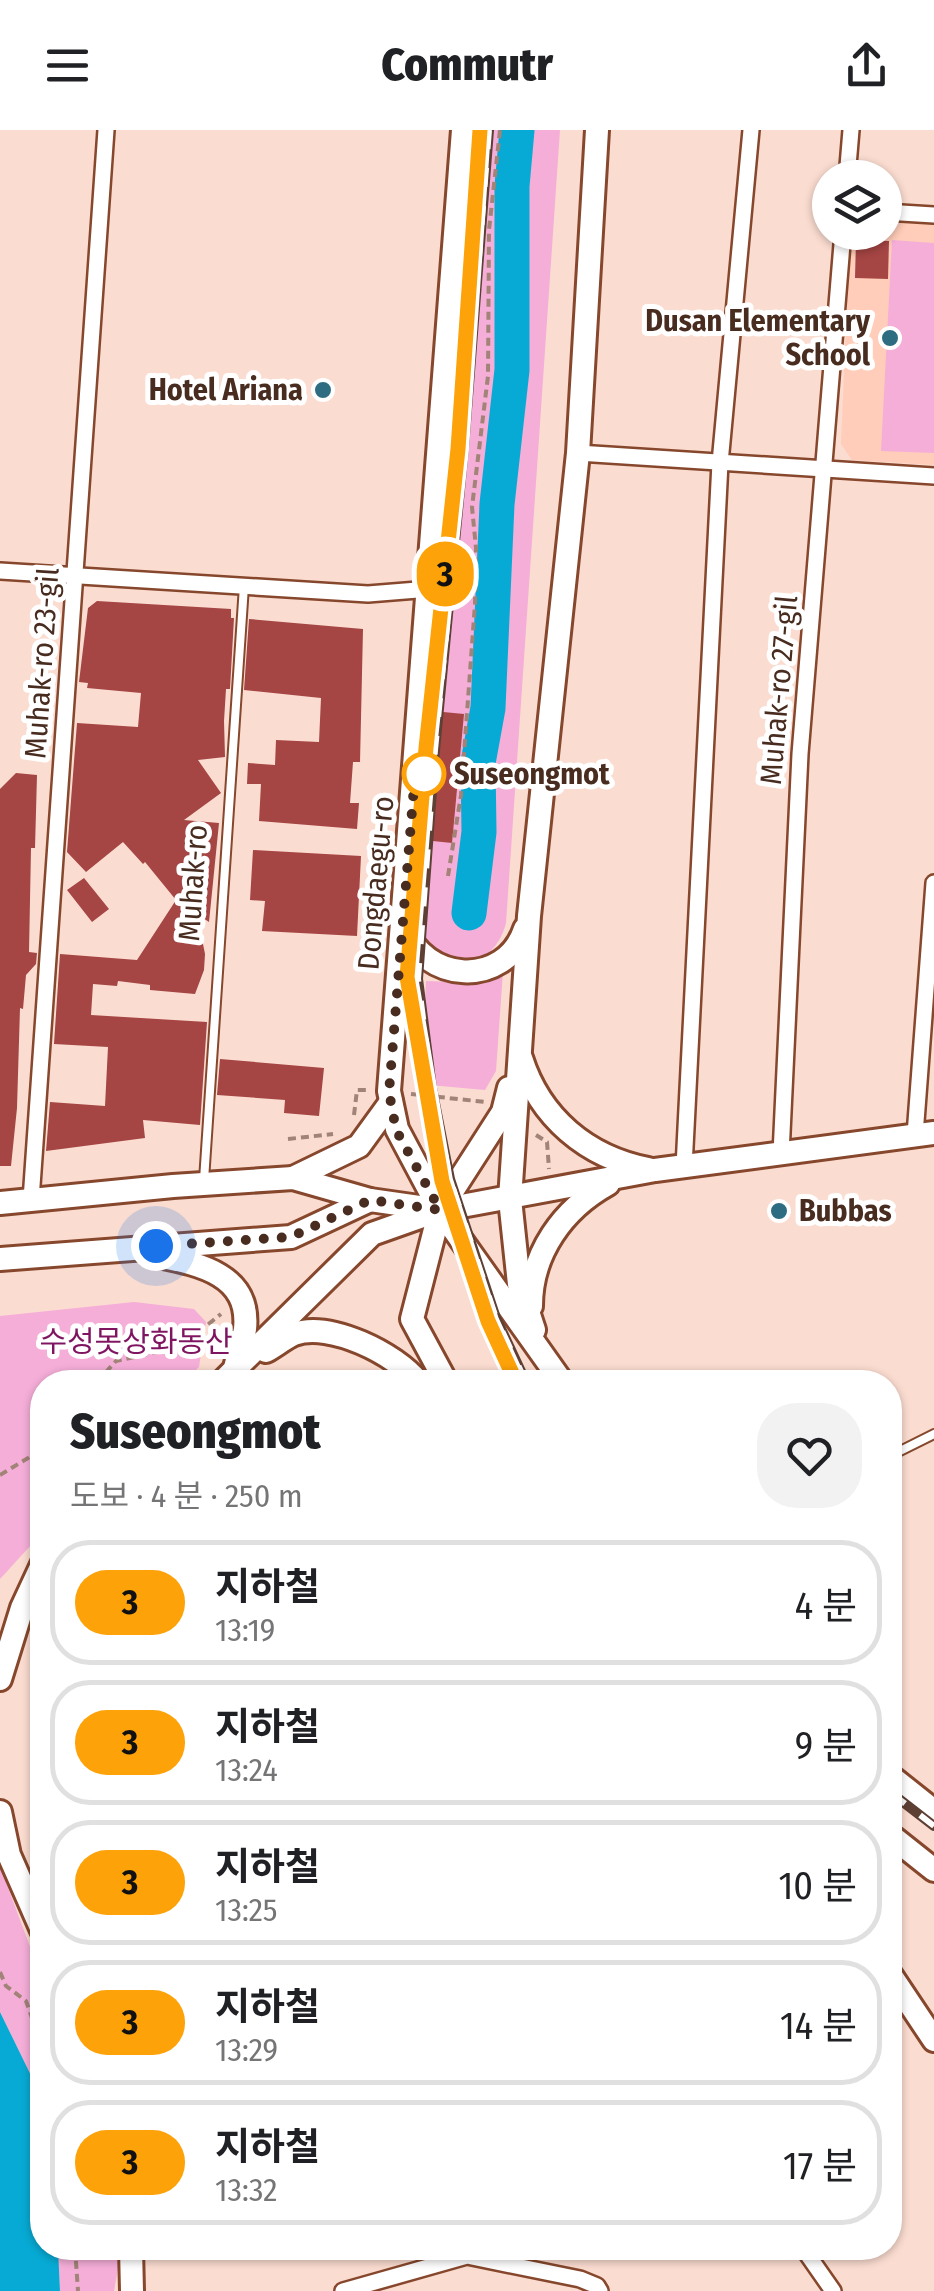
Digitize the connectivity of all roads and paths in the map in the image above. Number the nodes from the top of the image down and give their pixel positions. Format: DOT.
graph roads {
  1 [pos="106,130"];
  2 [pos="463,130"];
  3 [pos="500,130"];
  4 [pos="597,130"];
  5 [pos="751,130"];
  6 [pos="851,130"];
  7 [pos="848,160"];
  8 [pos="902,213"];
  9 [pos="934,215"];
  10 [pos="842,250"];
  11 [pos="578,453"];
  12 [pos="720,463"];
  13 [pos="825,471"];
  14 [pos="934,476"];
  15 [pos="0,570"];
  16 [pos="75,576"];
  17 [pos="244,586"];
  18 [pos="430,589"];
  19 [pos="448,876"];
  20 [pos="934,883"];
  21 [pos="529,916"];
  22 [pos="402,922"];
  23 [pos="518,1050"];
  24 [pos="356,1090"];
  25 [pos="391,1102"];
  26 [pos="345,1125"];
  27 [pos="336,1134"];
  28 [pos="925,1134"];
  29 [pos="288,1139"];
  30 [pos="781,1154"];
  31 [pos="684,1167"];
  32 [pos="655,1170"];
  33 [pos="621,1176"];
  34 [pos="294,1178"];
  35 [pos="204,1184"];
  36 [pos="510,1199"];
  37 [pos="31,1200"];
  38 [pos="370,1200"];
  39 [pos="0,1203"];
  40 [pos="440,1210"];
  41 [pos="124,1248"];
  42 [pos="0,1260"];
  43 [pos="222,1314"];
  44 [pos="532,1325"];
  45 [pos="108,1370"];
  46 [pos="230,1370"];
  47 [pos="235,1370"];
  48 [pos="239,1370"];
  49 [pos="403,1370"];
  50 [pos="440,1370"];
  51 [pos="553,1370"];
  52 [pos="556,1370"];
  53 [pos="934,1434"];
  54 [pos="902,1450"];
  55 [pos="30,1456"];
  56 [pos="0,1475"];
  57 [pos="30,1591"];
  58 [pos="0,1679"];
  59 [pos="902,1785"];
  60 [pos="934,1810"];
  61 [pos="0,1812"];
  62 [pos="902,1844"];
  63 [pos="934,1870"];
  64 [pos="30,1903"];
  65 [pos="0,1972"];
  66 [pos="902,1992"];
  67 [pos="30,2012"];
  68 [pos="934,2040"];
  69 [pos="76,2260"];
  70 [pos="131,2260"];
  71 [pos="442,2260"];
  72 [pos="500,2260"];
  73 [pos="811,2260"];
  74 [pos="78,2291"];
  75 [pos="132,2291"];
  76 [pos="343,2291"];
  77 [pos="600,2291"];
  78 [pos="833,2291"];
  1 -- 16 [label="street, Muhak-ro 23-gil"];
  2 -- 18 [label="main road, Dongdaegu-ro"];
  3 -- 19 [label="path"];
  4 -- 11 [label="main road"];
  5 -- 12 [label="street"];
  6 -- 7 [label="street"];
  8 -- 9 [label="street"];
  10 -- 13 [label="street, Muhak-ro 27-gil"];
  11 -- 12 [label="street"];
  11 -- 21 [label="main road"];
  12 -- 13 [label="street"];
  12 -- 31 [label="street"];
  13 -- 14 [label="street"];
  13 -- 30 [label="street, Muhak-ro 27-gil"];
  15 -- 16 [label="street"];
  16 -- 17 [label="street"];
  16 -- 37 [label="street, Muhak-ro 23-gil"];
  17 -- 18 [label="street"];
  17 -- 35 [label="lane, Muhak-ro"];
  18 -- 22 [label="main road, Dongdaegu-ro"];
  20 -- 28 [label="street"];
  21 -- 22 [label="main road"];
  21 -- 23 [label="main road"];
  22 -- 25 [label="main road, Dongdaegu-ro"];
  23 -- 32 [label="main road"];
  23 -- 36 [label="main road"];
  23 -- 40 [label="main road"];
  24 -- 26 [label="path"];
  25 -- 34 [label="main road"];
  25 -- 40 [label="main road, Dongdaegu-ro"];
  27 -- 29 [label="path"];
  28 -- 30 [label="main road"];
  30 -- 31 [label="main road"];
  31 -- 32 [label="main road"];
  32 -- 33 [label="main road"];
  33 -- 36 [label="main road"];
  33 -- 44 [label="main road"];
  34 -- 35 [label="main road"];
  34 -- 38 [label="main road"];
  35 -- 37 [label="main road"];
  36 -- 40 [label="main road"];
  36 -- 44 [label="main road"];
  37 -- 39 [label="main road"];
  38 -- 40 [label="main road"];
  38 -- 41 [label="main road"];
  40 -- 47 [label="main road"];
  40 -- 50 [label="main road"];
  40 -- 51 [label="main road, Dongdaegu-ro"];
  41 -- 42 [label="main road"];
  41 -- 46 [label="main road"];
  43 -- 45 [label="path"];
  44 -- 52 [label="main road"];
  48 -- 49 [label="main road"];
  53 -- 54 [label="lane"];
  55 -- 56 [label="path"];
  57 -- 58 [label="main road"];
  59 -- 60 [label="main road"];
  61 -- 64 [label="main road"];
  62 -- 63 [label="main road"];
  65 -- 67 [label="path"];
  66 -- 68 [label="main road"];
  69 -- 74 [label="path"];
  70 -- 75 [label="main road"];
  71 -- 76 [label="street"];
  72 -- 77 [label="street"];
  73 -- 78 [label="street"];
}
